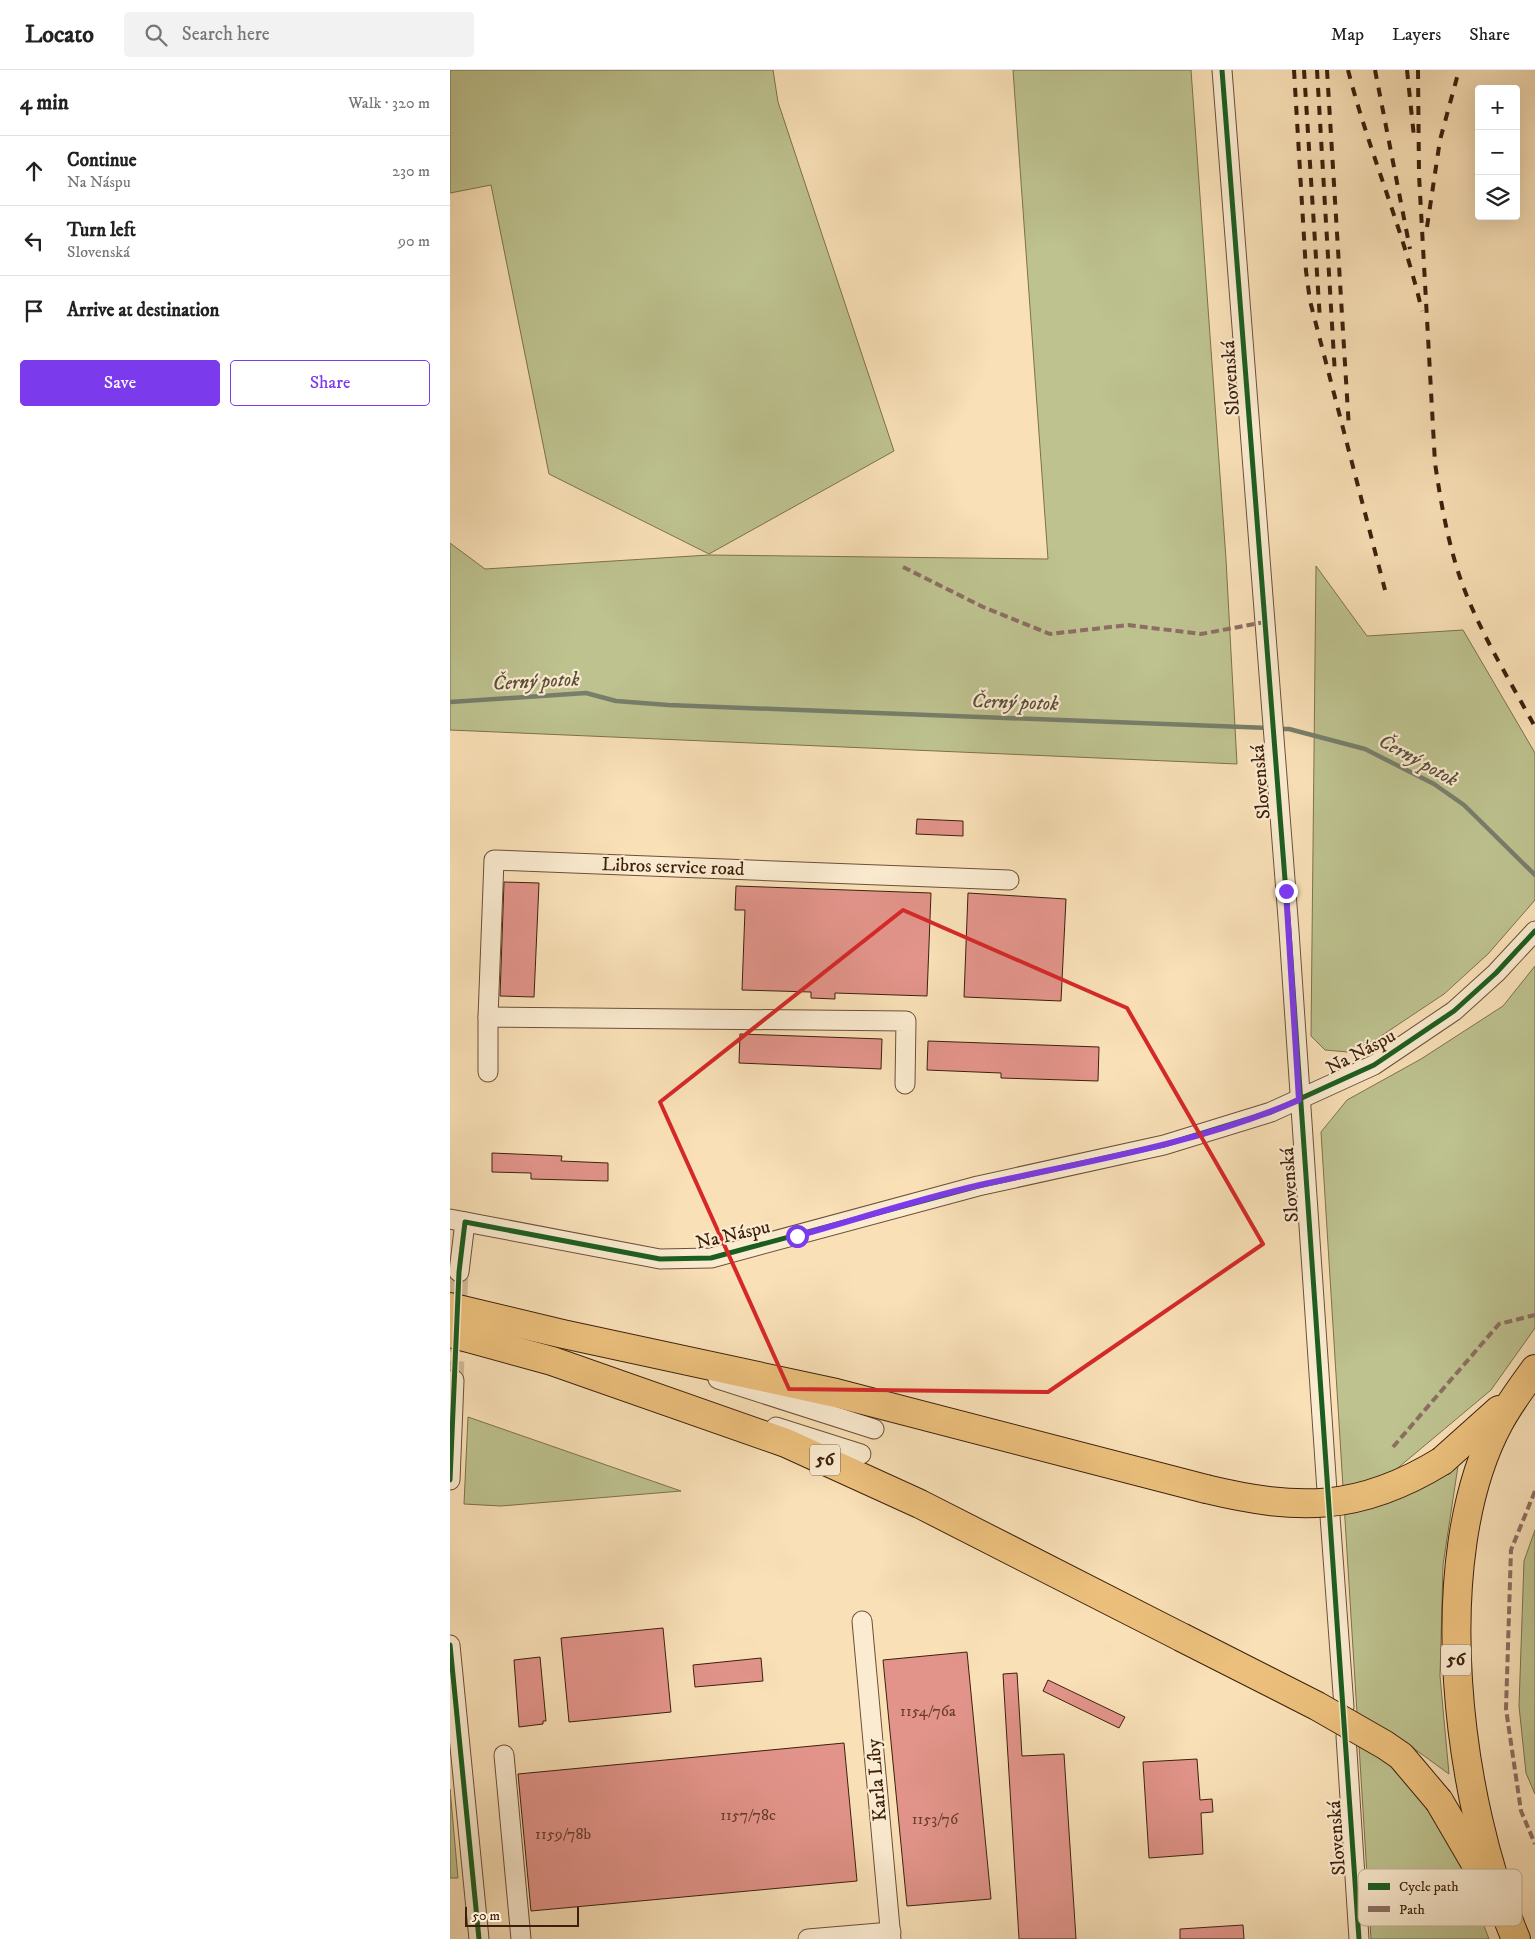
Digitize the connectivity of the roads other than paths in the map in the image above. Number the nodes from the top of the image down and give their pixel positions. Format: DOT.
graph roads {
  1 [pos="1222,70"];
  2 [pos="1009,880"];
  3 [pos="1530,937"];
  4 [pos="488,1017"];
  5 [pos="488,1072"];
  6 [pos="905,1084"];
  7 [pos="1299,1100"];
  8 [pos="458,1220"];
  9 [pos="459,1272"];
  10 [pos="450,1307"];
  11 [pos="450,1333"];
  12 [pos="562,1334"];
  13 [pos="552,1361"];
  14 [pos="1535,1370"];
  15 [pos="454,1380"];
  16 [pos="1517,1394"];
  17 [pos="874,1429"];
  18 [pos="861,1454"];
  19 [pos="451,1456"];
  20 [pos="450,1480"];
  21 [pos="1327,1491"];
  22 [pos="1330,1516"];
  23 [pos="862,1621"];
  24 [pos="450,1645"];
  25 [pos="1344,1707"];
  26 [pos="1346,1736"];
  27 [pos="504,1755"];
  28 [pos="1479,1869"];
  29 [pos="1490,1869"];
  30 [pos="1358,1923"];
  31 [pos="1358,1926"];
  32 [pos="891,1935"];
  33 [pos="479,1939"];
  34 [pos="520,1939"];
  35 [pos="808,1939"];
  36 [pos="1359,1939"];
  1 -- 7 [label="street, Slovenská"];
  2 -- 4 [label="street, Libros service road"];
  3 -- 7 [label="street, Na Náspu"];
  4 -- 5 [label="street"];
  4 -- 6 [label="street"];
  7 -- 8 [label="street, Na Náspu"];
  7 -- 21 [label="street, Slovenská"];
  8 -- 9 [label="street"];
  10 -- 12 [label="highway, 56"];
  11 -- 13 [label="highway, 56"];
  12 -- 16 [label="highway, 56, bridge"];
  12 -- 17 [label="street"];
  13 -- 18 [label="street"];
  13 -- 28 [label="highway, 56, bridge"];
  14 -- 16 [label="highway, 56"];
  15 -- 19 [label="street"];
  16 -- 29 [label="highway, 56"];
  19 -- 20 [label="street"];
  22 -- 25 [label="street"];
  23 -- 32 [label="street, Karla Líby"];
  24 -- 33 [label="street"];
  26 -- 30 [label="street, Slovenská"];
  27 -- 34 [label="street"];
  31 -- 36 [label="street, Slovenská"];
  32 -- 35 [label="street"];
}
